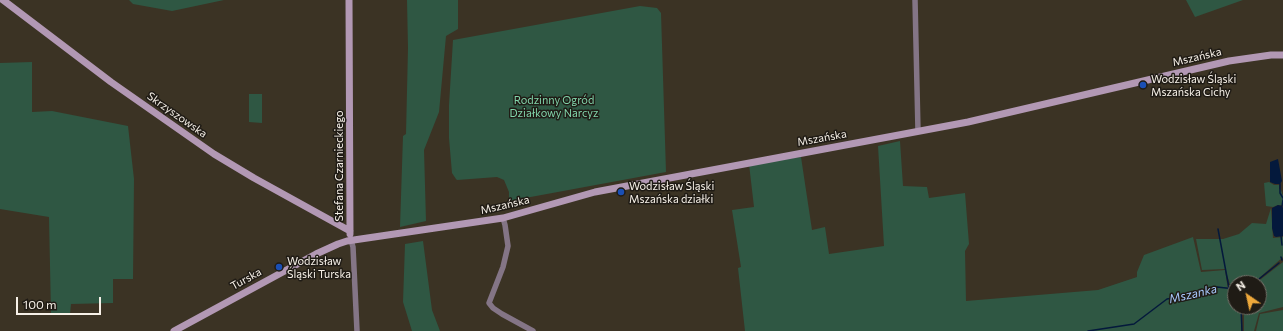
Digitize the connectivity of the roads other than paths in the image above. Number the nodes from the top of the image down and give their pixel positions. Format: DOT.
graph roads {
  1 [pos="3,0"];
  2 [pos="349,0"];
  3 [pos="915,0"];
  4 [pos="1283,56"];
  5 [pos="918,131"];
  6 [pos="503,218"];
  7 [pos="350,231"];
  8 [pos="351,240"];
  9 [pos="174,331"];
  10 [pos="357,331"];
  11 [pos="533,331"];
  1 -- 7 [label="street, Skrzyszowska"];
  2 -- 7 [label="street, Stefana Czarnieckiego"];
  3 -- 5 [label="street"];
  4 -- 5 [label="street, Mszańska"];
  5 -- 6 [label="street, Mszańska"];
  6 -- 8 [label="street, Mszańska"];
  6 -- 11 [label="street"];
  7 -- 8 [label="street, Stefana Czarnieckiego"];
  8 -- 9 [label="street, Turska"];
  8 -- 10 [label="street, Stefana Czarnieckiego"];
}
